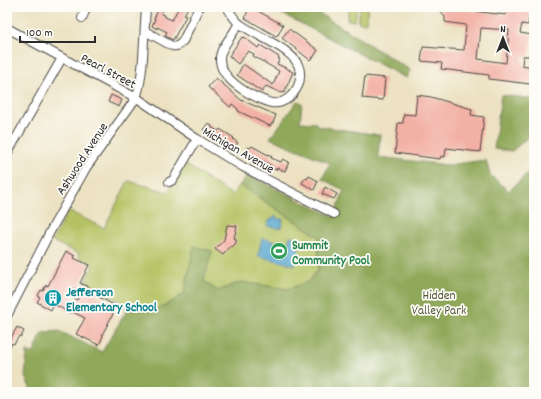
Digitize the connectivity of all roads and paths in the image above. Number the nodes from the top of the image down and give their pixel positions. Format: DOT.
graph roads {
  1 [pos="87,7"];
  2 [pos="146,7"];
  3 [pos="199,7"];
  4 [pos="227,7"];
  5 [pos="82,18"];
  6 [pos="238,24"];
  7 [pos="7,28"];
  8 [pos="144,31"];
  9 [pos="62,58"];
  10 [pos="136,98"];
  11 [pos="197,139"];
  12 [pos="7,154"];
  13 [pos="169,182"];
  14 [pos="334,214"];
  15 [pos="7,316"];
  1 -- 5 [label="street"];
  2 -- 8 [label="street, Ashwood Avenue"];
  3 -- 8 [label="street"];
  4 -- 6 [label="street"];
  6 -- 6 [label="street"];
  7 -- 9 [label="street, Pearl Street"];
  8 -- 10 [label="street, Ashwood Avenue"];
  9 -- 10 [label="street, Pearl Street"];
  9 -- 12 [label="street"];
  10 -- 11 [label="street, Michigan Avenue"];
  10 -- 15 [label="street, Ashwood Avenue"];
  11 -- 13 [label="street"];
  11 -- 14 [label="street, Michigan Avenue"];
}
